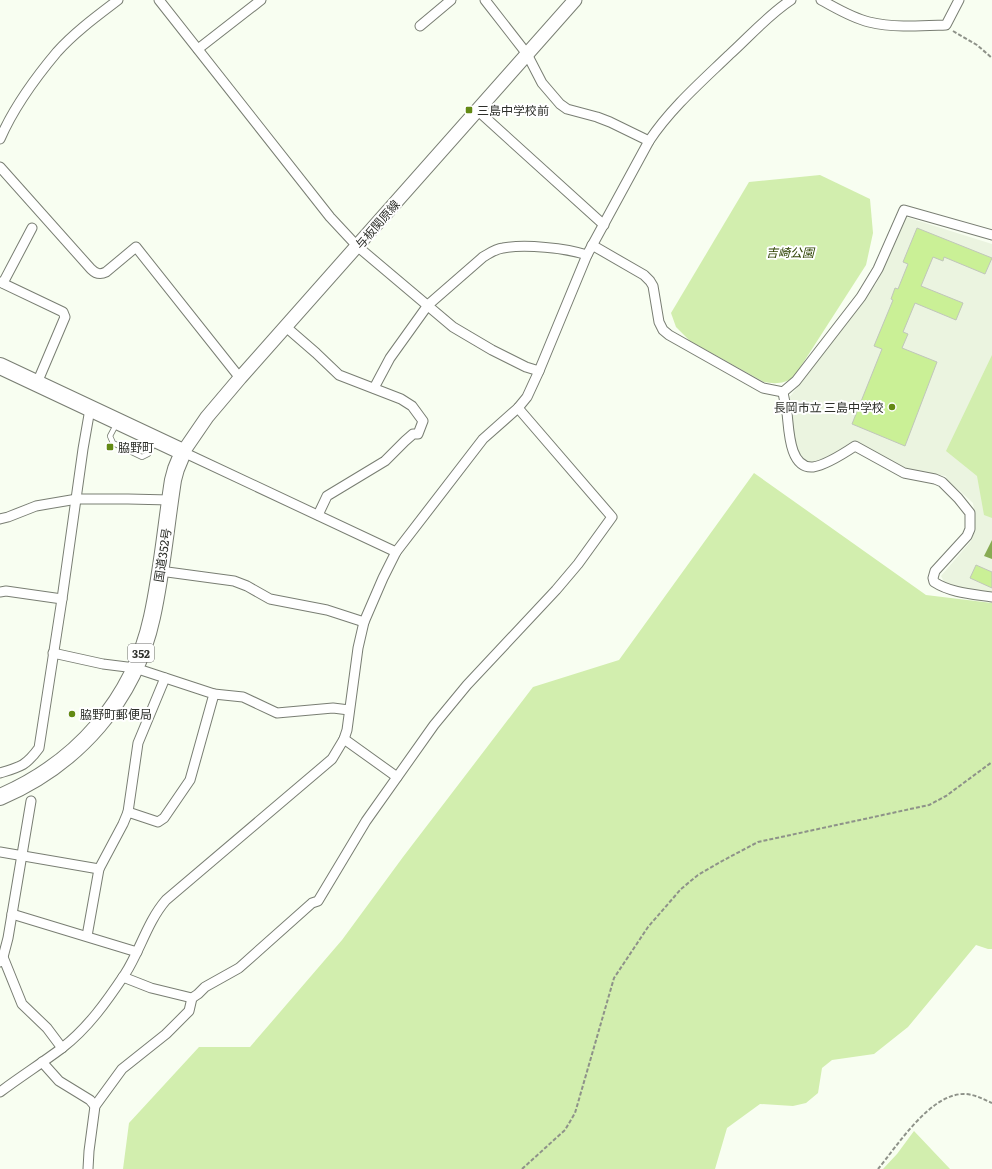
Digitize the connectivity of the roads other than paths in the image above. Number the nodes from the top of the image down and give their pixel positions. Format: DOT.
graph roads {
  1 [pos="118,0"];
  2 [pos="159,0"];
  3 [pos="261,0"];
  4 [pos="451,0"];
  5 [pos="485,0"];
  6 [pos="575,0"];
  7 [pos="791,0"];
  8 [pos="821,0"];
  9 [pos="959,0"];
  10 [pos="420,26"];
  11 [pos="198,49"];
  12 [pos="527,54"];
  13 [pos="477,110"];
  14 [pos="0,138"];
  15 [pos="649,141"];
  16 [pos="0,167"];
  17 [pos="604,224"];
  18 [pos="32,228"];
  19 [pos="992,235"];
  20 [pos="357,246"];
  21 [pos="592,246"];
  22 [pos="587,255"];
  23 [pos="2,282"];
  24 [pos="428,305"];
  25 [pos="286,327"];
  26 [pos="0,366"];
  27 [pos="539,371"];
  28 [pos="240,378"];
  29 [pos="37,383"];
  30 [pos="374,388"];
  31 [pos="783,392"];
  32 [pos="518,408"];
  33 [pos="90,409"];
  34 [pos="118,422"];
  35 [pos="156,439"];
  36 [pos="183,452"];
  37 [pos="77,499"];
  38 [pos="170,500"];
  39 [pos="318,515"];
  40 [pos="0,519"];
  41 [pos="396,552"];
  42 [pos="160,571"];
  43 [pos="0,592"];
  44 [pos="992,597"];
  45 [pos="62,599"];
  46 [pos="364,622"];
  47 [pos="53,653"];
  48 [pos="135,668"];
  49 [pos="165,678"];
  50 [pos="214,694"];
  51 [pos="350,710"];
  52 [pos="344,739"];
  53 [pos="39,748"];
  54 [pos="42,758"];
  55 [pos="0,773"];
  56 [pos="397,777"];
  57 [pos="0,797"];
  58 [pos="31,801"];
  59 [pos="128,812"];
  60 [pos="0,852"];
  61 [pos="22,855"];
  62 [pos="99,869"];
  63 [pos="12,914"];
  64 [pos="87,936"];
  65 [pos="137,952"];
  66 [pos="2,960"];
  67 [pos="123,977"];
  68 [pos="192,998"];
  69 [pos="62,1048"];
  70 [pos="42,1062"];
  71 [pos="0,1092"];
  72 [pos="94,1106"];
  73 [pos="88,1169"];
  1 -- 14 [label="street"];
  2 -- 11 [label="street"];
  3 -- 11 [label="street"];
  4 -- 10 [label="street"];
  5 -- 12 [label="street"];
  6 -- 12 [label="main road, 与板関原線"];
  7 -- 15 [label="street"];
  8 -- 9 [label="street"];
  11 -- 20 [label="street"];
  12 -- 13 [label="main road, 与板関原線"];
  12 -- 15 [label="street"];
  13 -- 17 [label="street"];
  13 -- 20 [label="main road, 与板関原線"];
  15 -- 17 [label="street"];
  16 -- 28 [label="street"];
  17 -- 21 [label="street"];
  18 -- 23 [label="street"];
  19 -- 31 [label="street"];
  20 -- 24 [label="street"];
  20 -- 25 [label="main road, 与板関原線"];
  21 -- 22 [label="street"];
  21 -- 31 [label="street"];
  22 -- 24 [label="street"];
  22 -- 27 [label="street"];
  23 -- 29 [label="street"];
  24 -- 27 [label="street"];
  24 -- 30 [label="street"];
  25 -- 28 [label="main road, 与板関原線"];
  25 -- 30 [label="street"];
  26 -- 29 [label="highway"];
  27 -- 32 [label="street"];
  28 -- 36 [label="main road, 与板関原線"];
  29 -- 33 [label="highway"];
  30 -- 39 [label="street"];
  31 -- 44 [label="street"];
  32 -- 41 [label="street"];
  32 -- 56 [label="street"];
  33 -- 34 [label="highway"];
  33 -- 37 [label="street"];
  34 -- 35 [label="highway"];
  34 -- 35 [label="lane"];
  35 -- 36 [label="highway"];
  36 -- 38 [label="highway, 国道352号 / 352"];
  36 -- 39 [label="street"];
  37 -- 38 [label="street"];
  37 -- 40 [label="street"];
  37 -- 45 [label="street"];
  38 -- 42 [label="highway, 国道352号 / 352"];
  39 -- 41 [label="street"];
  41 -- 46 [label="street"];
  42 -- 46 [label="street"];
  42 -- 48 [label="highway, 国道352号 / 352"];
  43 -- 45 [label="street"];
  45 -- 47 [label="street"];
  46 -- 51 [label="street"];
  47 -- 48 [label="street"];
  47 -- 53 [label="street"];
  48 -- 49 [label="street"];
  48 -- 57 [label="highway, 国道352号 / 352"];
  49 -- 50 [label="street"];
  49 -- 59 [label="street"];
  50 -- 51 [label="street"];
  50 -- 59 [label="street"];
  51 -- 52 [label="street"];
  52 -- 56 [label="street"];
  52 -- 65 [label="street"];
  53 -- 54 [label="street"];
  53 -- 55 [label="street"];
  56 -- 68 [label="street"];
  58 -- 61 [label="street"];
  59 -- 62 [label="street"];
  60 -- 61 [label="street"];
  61 -- 62 [label="street"];
  61 -- 63 [label="street"];
  62 -- 64 [label="street"];
  63 -- 64 [label="street"];
  63 -- 66 [label="street"];
  64 -- 65 [label="street"];
  65 -- 67 [label="street"];
  66 -- 69 [label="street"];
  67 -- 68 [label="street"];
  67 -- 69 [label="street"];
  68 -- 72 [label="street"];
  69 -- 70 [label="street"];
  70 -- 71 [label="street"];
  70 -- 72 [label="street"];
  72 -- 73 [label="street"];
}
